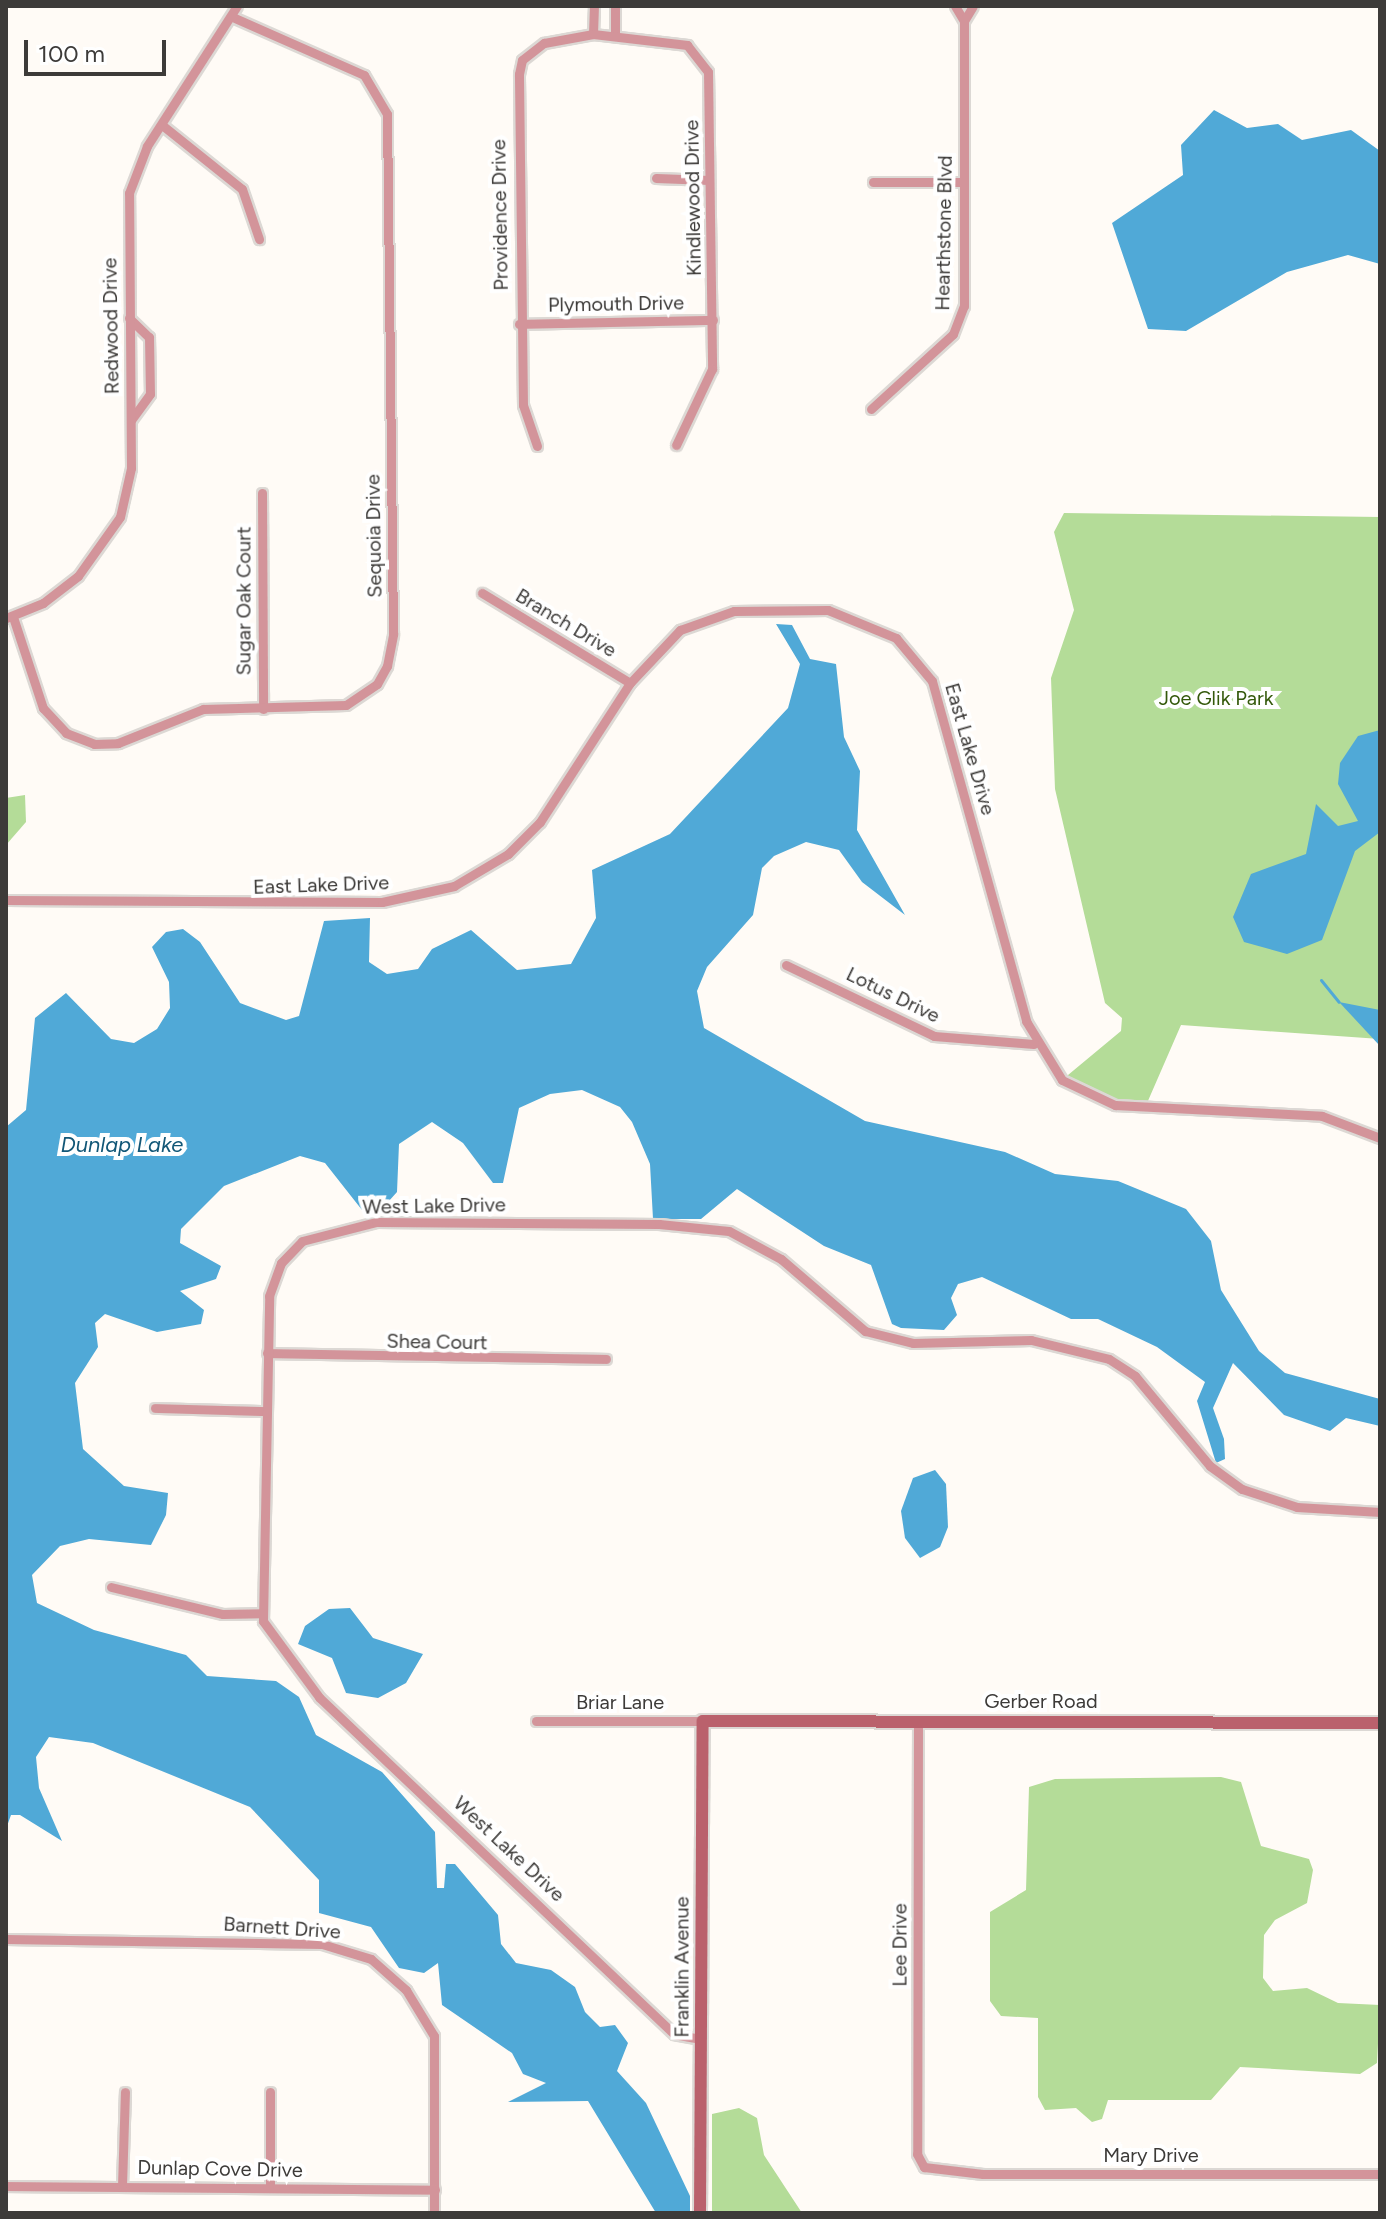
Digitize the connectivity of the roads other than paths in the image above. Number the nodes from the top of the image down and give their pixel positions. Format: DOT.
graph roads {
  1 [pos="237,6"];
  2 [pos="594,6"];
  3 [pos="615,6"];
  4 [pos="955,6"];
  5 [pos="973,6"];
  6 [pos="235,18"];
  7 [pos="964,21"];
  8 [pos="593,34"];
  9 [pos="615,36"];
  10 [pos="162,125"];
  11 [pos="656,178"];
  12 [pos="709,180"];
  13 [pos="873,182"];
  14 [pos="964,182"];
  15 [pos="259,239"];
  16 [pos="129,318"];
  17 [pos="713,320"];
  18 [pos="519,324"];
  19 [pos="871,409"];
  20 [pos="131,420"];
  21 [pos="676,445"];
  22 [pos="537,446"];
  23 [pos="262,493"];
  24 [pos="482,593"];
  25 [pos="10,617"];
  26 [pos="630,683"];
  27 [pos="263,709"];
  28 [pos="6,900"];
  29 [pos="786,965"];
  30 [pos="1034,1044"];
  31 [pos="1380,1138"];
  32 [pos="267,1353"];
  33 [pos="606,1359"];
  34 [pos="155,1408"];
  35 [pos="265,1411"];
  36 [pos="1380,1512"];
  37 [pos="111,1587"];
  38 [pos="262,1613"];
  39 [pos="536,1721"];
  40 [pos="703,1721"];
  41 [pos="918,1721"];
  42 [pos="1380,1723"];
  43 [pos="6,1939"];
  44 [pos="701,2039"];
  45 [pos="125,2092"];
  46 [pos="270,2092"];
  47 [pos="924,2167"];
  48 [pos="1380,2174"];
  49 [pos="6,2186"];
  50 [pos="122,2186"];
  51 [pos="270,2187"];
  52 [pos="435,2190"];
  53 [pos="434,2213"];
  54 [pos="700,2213"];
  1 -- 6 [label="street, Redwood Drive"];
  2 -- 8 [label="street"];
  3 -- 9 [label="street"];
  4 -- 7 [label="street"];
  5 -- 7 [label="street"];
  6 -- 10 [label="street, Redwood Drive"];
  6 -- 27 [label="street, Sequoia Drive"];
  7 -- 14 [label="street, Hearthstone Blvd"];
  8 -- 9 [label="street, Kindlewood Drive"];
  8 -- 18 [label="street, Providence Drive"];
  9 -- 12 [label="street, Kindlewood Drive"];
  10 -- 15 [label="street"];
  10 -- 16 [label="street, Redwood Drive"];
  11 -- 12 [label="street"];
  12 -- 17 [label="street, Kindlewood Drive"];
  13 -- 14 [label="street"];
  14 -- 19 [label="street, Hearthstone Blvd"];
  16 -- 20 [label="street, Redwood Drive"];
  16 -- 20 [label="street"];
  17 -- 18 [label="street, Plymouth Drive"];
  17 -- 21 [label="street, Kindlewood Drive"];
  18 -- 22 [label="street, Providence Drive"];
  20 -- 25 [label="street, Redwood Drive"];
  23 -- 27 [label="street, Sugar Oak Court"];
  24 -- 26 [label="street, Branch Drive"];
  25 -- 27 [label="street, Sequoia Drive"];
  26 -- 28 [label="street, East Lake Drive"];
  26 -- 30 [label="street, East Lake Drive"];
  29 -- 30 [label="street, Lotus Drive"];
  30 -- 31 [label="street, East Lake Drive"];
  32 -- 33 [label="street, Shea Court"];
  32 -- 35 [label="street, West Lake Drive"];
  32 -- 36 [label="street, West Lake Drive"];
  34 -- 35 [label="street"];
  35 -- 38 [label="street, West Lake Drive"];
  37 -- 38 [label="street"];
  38 -- 44 [label="street, West Lake Drive"];
  39 -- 40 [label="street, Briar Lane"];
  40 -- 41 [label="street, Gerber Road"];
  40 -- 44 [label="street, Franklin Avenue"];
  41 -- 42 [label="street, Gerber Road"];
  41 -- 47 [label="street, Lee Drive"];
  43 -- 52 [label="street, Barnett Drive"];
  44 -- 54 [label="street, Franklin Avenue"];
  45 -- 50 [label="street"];
  46 -- 51 [label="street"];
  47 -- 48 [label="street, Mary Drive"];
  49 -- 50 [label="street, Dunlap Cove Drive"];
  50 -- 51 [label="street, Dunlap Cove Drive"];
  51 -- 52 [label="street, Dunlap Cove Drive"];
  52 -- 53 [label="street, Barnett Drive"];
}
